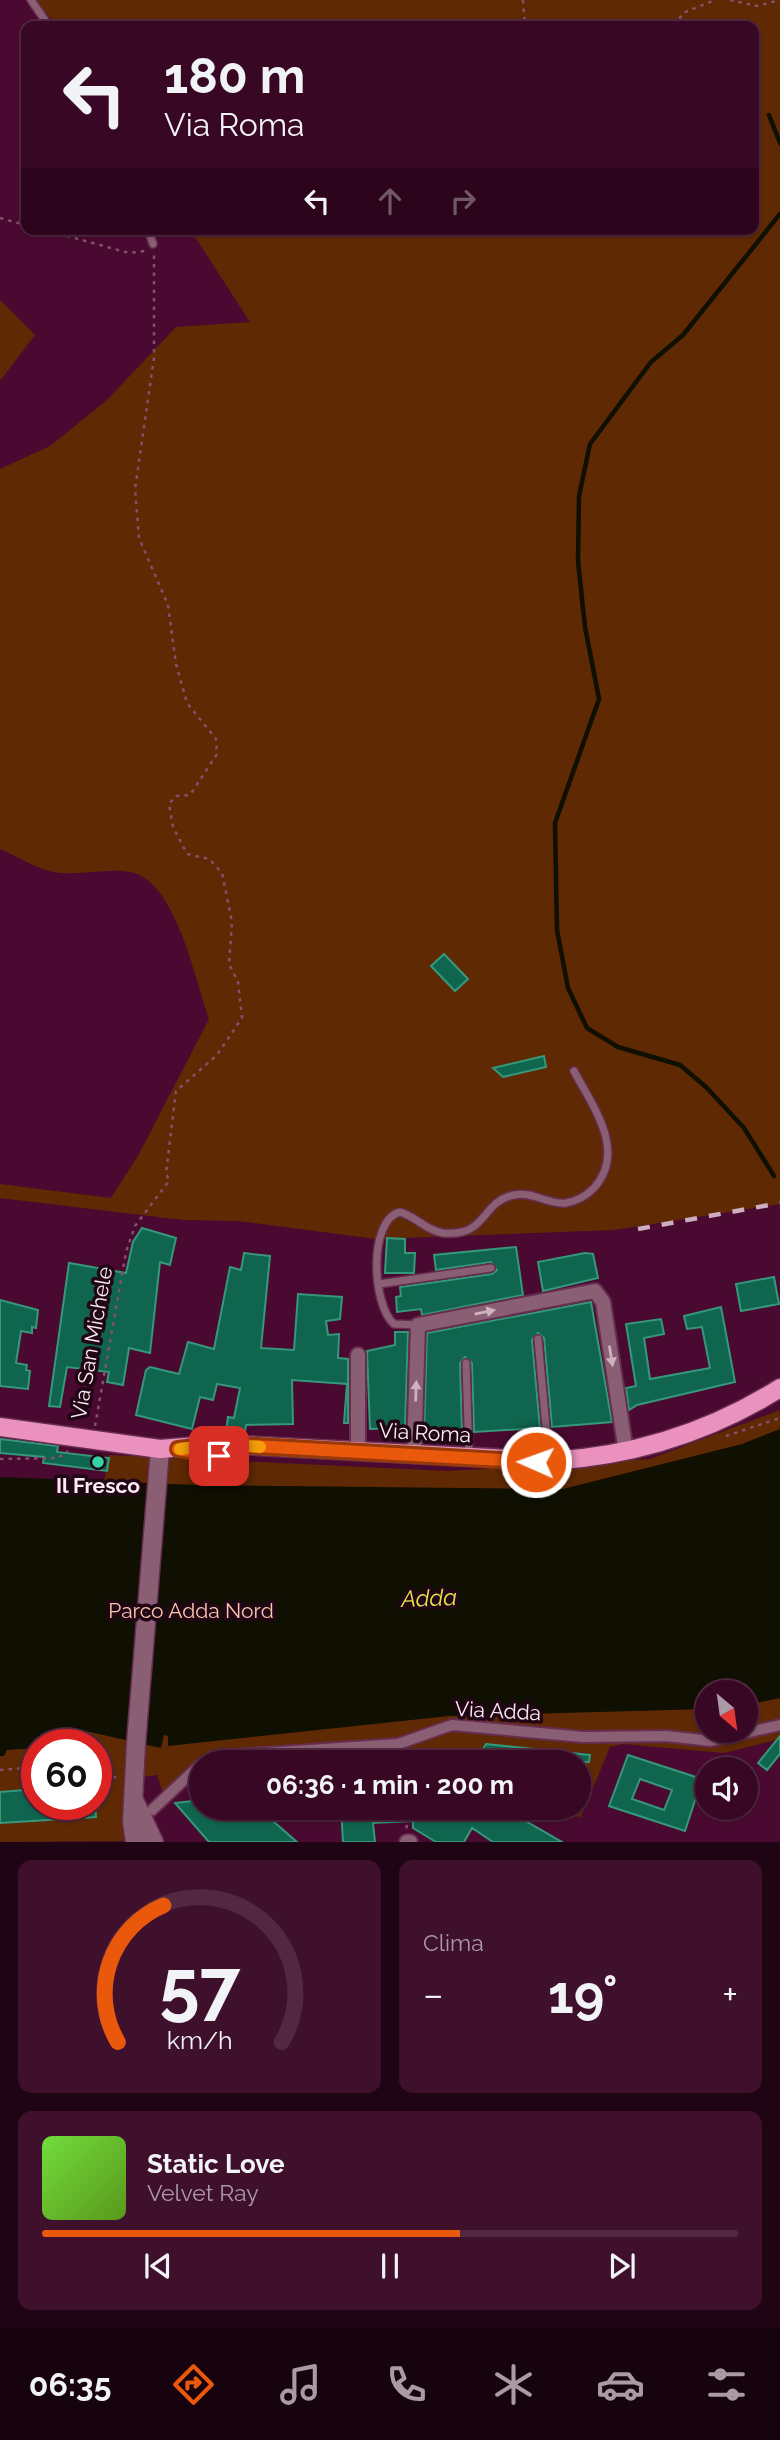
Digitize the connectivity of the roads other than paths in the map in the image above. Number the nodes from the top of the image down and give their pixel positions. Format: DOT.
graph roads {
  1 [pos="31,0"];
  2 [pos="46,21"];
  3 [pos="150,235"];
  4 [pos="153,244"];
  5 [pos="574,1071"];
  6 [pos="491,1268"];
  7 [pos="379,1284"];
  8 [pos="418,1325"];
  9 [pos="538,1339"];
  10 [pos="358,1355"];
  11 [pos="466,1363"];
  12 [pos="780,1388"];
  13 [pos="780,1399"];
  14 [pos="0,1427"];
  15 [pos="160,1449"];
  16 [pos="178,1449"];
  17 [pos="358,1452"];
  18 [pos="626,1452"];
  19 [pos="414,1456"];
  20 [pos="469,1459"];
  21 [pos="549,1461"];
  22 [pos="780,1725"];
  23 [pos="309,1750"];
  24 [pos="189,1775"];
  25 [pos="134,1800"];
  26 [pos="152,1810"];
  27 [pos="135,1842"];
  28 [pos="154,1842"];
  1 -- 2 [label="lane"];
  3 -- 4 [label="lane"];
  5 -- 7 [label="lane"];
  6 -- 7 [label="lane"];
  7 -- 8 [label="lane"];
  8 -- 18 [label="street, one-way"];
  19 -- 8 [label="street, one-way"];
  9 -- 21 [label="lane"];
  10 -- 17 [label="street"];
  11 -- 20 [label="lane"];
  12 -- 18 [label="main road, Via Roma"];
  13 -- 16 [label="main road, Via Roma"];
  14 -- 15 [label="main road, Via Roma"];
  15 -- 16 [label="main road, Via Roma"];
  15 -- 25 [label="street"];
  16 -- 17 [label="main road, Via Roma"];
  17 -- 19 [label="main road, Via Roma"];
  18 -- 21 [label="main road, Via Roma"];
  19 -- 20 [label="main road, Via Roma"];
  20 -- 21 [label="main road, Via Roma"];
  22 -- 23 [label="street, Via Adda"];
  24 -- 26 [label="street"];
  25 -- 27 [label="street"];
  25 -- 28 [label="street"];
}
